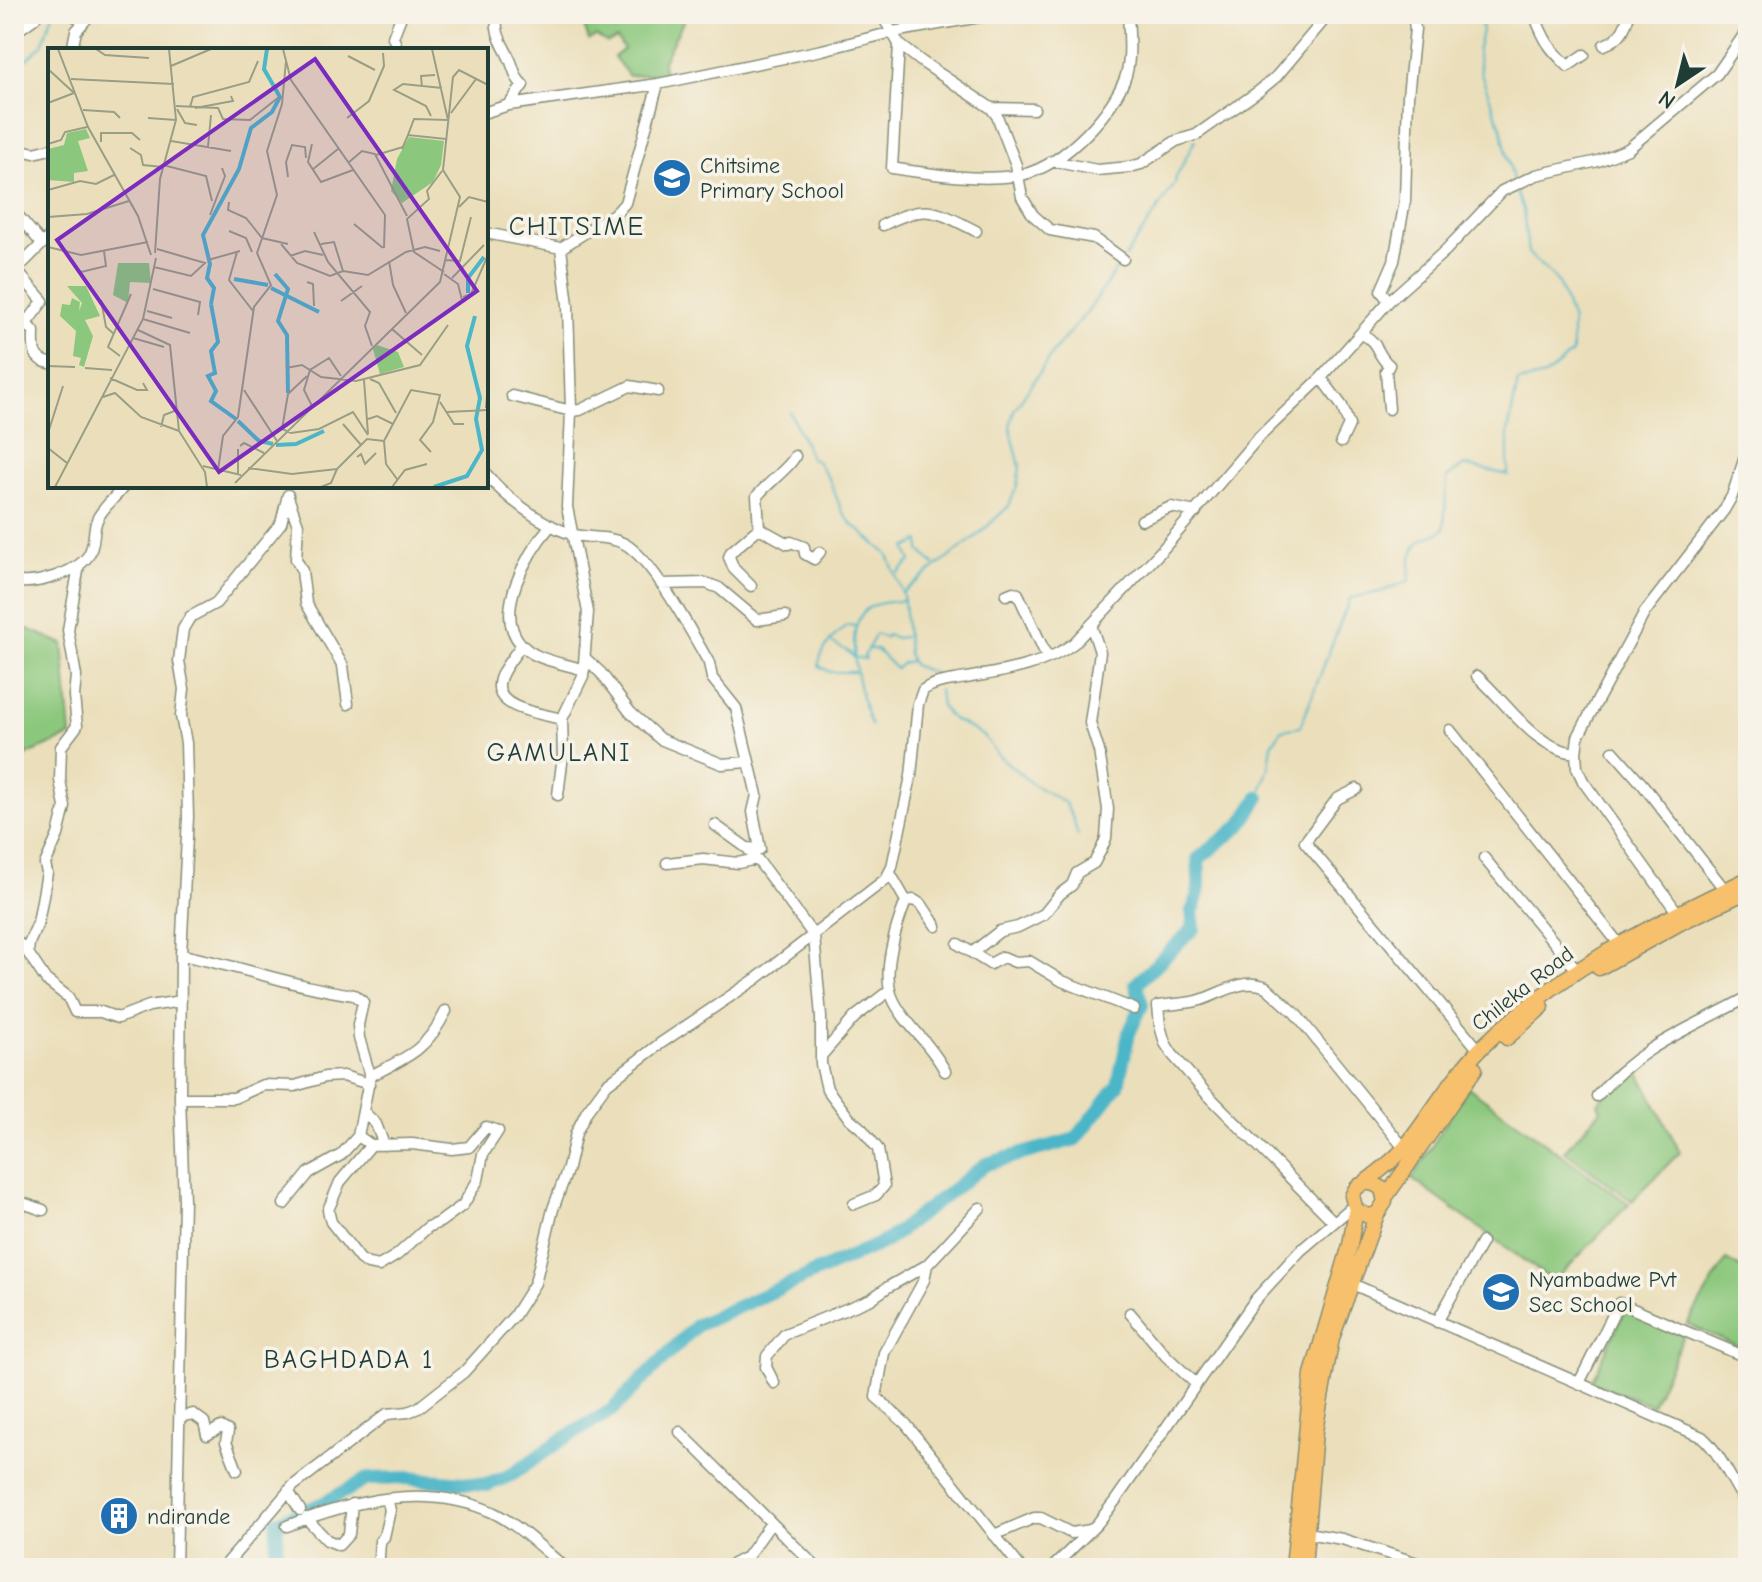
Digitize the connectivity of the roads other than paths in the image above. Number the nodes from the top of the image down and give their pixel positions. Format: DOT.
graph roads {
  1 [pos="35,14"];
  2 [pos="71,14"];
  3 [pos="402,14"];
  4 [pos="497,14"];
  5 [pos="881,14"];
  6 [pos="997,14"];
  7 [pos="1128,14"];
  8 [pos="1329,14"];
  9 [pos="1413,14"];
  10 [pos="1534,14"];
  11 [pos="1629,14"];
  12 [pos="87,18"];
  13 [pos="1748,29"];
  14 [pos="893,32"];
  15 [pos="14,33"];
  16 [pos="899,44"];
  17 [pos="1604,45"];
  18 [pos="72,48"];
  19 [pos="397,48"];
  20 [pos="1584,55"];
  21 [pos="658,84"];
  22 [pos="509,105"];
  23 [pos="991,108"];
  24 [pos="1034,109"];
  25 [pos="488,111"];
  26 [pos="14,148"];
  27 [pos="48,150"];
  28 [pos="1052,161"];
  29 [pos="1017,176"];
  30 [pos="14,211"];
  31 [pos="883,225"];
  32 [pos="976,231"];
  33 [pos="488,233"];
  34 [pos="46,240"];
  35 [pos="561,248"];
  36 [pos="1123,259"];
  37 [pos="15,271"];
  38 [pos="1389,301"];
  39 [pos="46,304"];
  40 [pos="14,307"];
  41 [pos="26,324"];
  42 [pos="1363,330"];
  43 [pos="14,335"];
  44 [pos="48,363"];
  45 [pos="1321,378"];
  46 [pos="658,391"];
  47 [pos="512,396"];
  48 [pos="1389,409"];
  49 [pos="571,411"];
  50 [pos="1341,442"];
  51 [pos="1748,448"];
  52 [pos="795,456"];
  53 [pos="488,476"];
  54 [pos="122,488"];
  55 [pos="1196,512"];
  56 [pos="1142,520"];
  57 [pos="551,525"];
  58 [pos="759,528"];
  59 [pos="573,534"];
  60 [pos="820,552"];
  61 [pos="79,565"];
  62 [pos="14,581"];
  63 [pos="661,584"];
  64 [pos="751,586"];
  65 [pos="1006,595"];
  66 [pos="785,616"];
  67 [pos="1091,625"];
  68 [pos="521,645"];
  69 [pos="1047,657"];
  70 [pos="585,664"];
  71 [pos="1477,676"];
  72 [pos="348,704"];
  73 [pos="562,719"];
  74 [pos="1450,730"];
  75 [pos="1613,751"];
  76 [pos="1576,753"];
  77 [pos="748,762"];
  78 [pos="1357,789"];
  79 [pos="558,795"];
  80 [pos="715,825"];
  81 [pos="747,848"];
  82 [pos="1484,858"];
  83 [pos="757,859"];
  84 [pos="667,863"];
  85 [pos="890,873"];
  86 [pos="1748,879"];
  87 [pos="1725,890"];
  88 [pos="1748,891"];
  89 [pos="906,901"];
  90 [pos="1677,912"];
  91 [pos="936,926"];
  92 [pos="814,936"];
  93 [pos="14,941"];
  94 [pos="958,944"];
  95 [pos="1619,944"];
  96 [pos="28,949"];
  97 [pos="973,952"];
  98 [pos="181,955"];
  99 [pos="1577,970"];
  100 [pos="890,990"];
  101 [pos="1748,997"];
  102 [pos="181,1001"];
  103 [pos="1134,1009"];
  104 [pos="446,1011"];
  105 [pos="1479,1050"];
  106 [pos="821,1056"];
  107 [pos="945,1071"];
  108 [pos="370,1080"];
  109 [pos="1597,1096"];
  110 [pos="180,1098"];
  111 [pos="364,1112"];
  112 [pos="358,1136"];
  113 [pos="371,1145"];
  114 [pos="384,1145"];
  115 [pos="1404,1148"];
  116 [pos="1364,1183"];
  117 [pos="1385,1198"];
  118 [pos="14,1200"];
  119 [pos="284,1204"];
  120 [pos="854,1204"];
  121 [pos="980,1208"];
  122 [pos="1354,1208"];
  123 [pos="43,1210"];
  124 [pos="1377,1214"];
  125 [pos="1333,1221"];
  126 [pos="1482,1242"];
  127 [pos="927,1265"];
  128 [pos="1350,1283"];
  129 [pos="1130,1313"];
  130 [pos="1437,1322"];
  131 [pos="1748,1358"];
  132 [pos="774,1383"];
  133 [pos="1195,1383"];
  134 [pos="1579,1383"];
  135 [pos="180,1417"];
  136 [pos="680,1432"];
  137 [pos="237,1470"];
  138 [pos="288,1491"];
  139 [pos="387,1499"];
  140 [pos="352,1504"];
  141 [pos="1748,1506"];
  142 [pos="303,1514"];
  143 [pos="771,1523"];
  144 [pos="287,1526"];
  145 [pos="1091,1530"];
  146 [pos="1303,1532"];
  147 [pos="994,1535"];
  148 [pos="379,1557"];
  149 [pos="176,1568"];
  150 [pos="223,1568"];
  151 [pos="566,1568"];
  152 [pos="726,1568"];
  153 [pos="817,1568"];
  154 [pos="1021,1568"];
  155 [pos="1052,1568"];
  156 [pos="1293,1568"];
  157 [pos="1304,1568"];
  158 [pos="1433,1568"];
  1 -- 15 [label="street"];
  2 -- 12 [label="street"];
  3 -- 19 [label="street"];
  4 -- 22 [label="street"];
  5 -- 14 [label="street"];
  6 -- 14 [label="street"];
  7 -- 28 [label="street"];
  8 -- 28 [label="street"];
  9 -- 38 [label="street"];
  10 -- 20 [label="street"];
  11 -- 17 [label="street"];
  12 -- 18 [label="street"];
  13 -- 38 [label="street"];
  14 -- 16 [label="street"];
  14 -- 21 [label="street"];
  16 -- 23 [label="street"];
  16 -- 29 [label="street"];
  21 -- 22 [label="street"];
  21 -- 35 [label="street"];
  22 -- 25 [label="street"];
  23 -- 24 [label="street"];
  23 -- 29 [label="street"];
  26 -- 27 [label="street"];
  28 -- 29 [label="street"];
  29 -- 36 [label="street"];
  30 -- 34 [label="street"];
  31 -- 32 [label="street"];
  33 -- 35 [label="street"];
  34 -- 37 [label="street"];
  35 -- 49 [label="street"];
  37 -- 39 [label="street"];
  38 -- 42 [label="street"];
  39 -- 41 [label="street"];
  40 -- 41 [label="street"];
  41 -- 43 [label="street"];
  41 -- 44 [label="street"];
  42 -- 45 [label="street"];
  42 -- 48 [label="street"];
  45 -- 50 [label="street"];
  45 -- 55 [label="street"];
  46 -- 49 [label="street"];
  47 -- 49 [label="street"];
  49 -- 59 [label="street"];
  51 -- 76 [label="street"];
  52 -- 58 [label="street"];
  53 -- 57 [label="street"];
  54 -- 61 [label="street"];
  55 -- 56 [label="street"];
  55 -- 67 [label="street"];
  57 -- 59 [label="street"];
  57 -- 68 [label="street"];
  58 -- 60 [label="street"];
  58 -- 64 [label="street"];
  59 -- 63 [label="street"];
  59 -- 70 [label="street"];
  61 -- 62 [label="street"];
  61 -- 96 [label="street"];
  63 -- 66 [label="street"];
  63 -- 77 [label="street"];
  65 -- 69 [label="street"];
  67 -- 69 [label="street"];
  67 -- 97 [label="street"];
  68 -- 70 [label="street"];
  68 -- 73 [label="street"];
  69 -- 85 [label="street"];
  70 -- 73 [label="street"];
  70 -- 77 [label="street"];
  71 -- 76 [label="street"];
  72 -- 98 [label="street"];
  73 -- 79 [label="street"];
  74 -- 95 [label="street"];
  75 -- 87 [label="street"];
  76 -- 90 [label="street"];
  77 -- 81 [label="street"];
  78 -- 105 [label="street"];
  80 -- 81 [label="street"];
  81 -- 83 [label="street"];
  82 -- 99 [label="street"];
  83 -- 84 [label="street"];
  83 -- 92 [label="street"];
  85 -- 89 [label="street"];
  85 -- 92 [label="street"];
  86 -- 87 [label="highway, Chileka Road"];
  87 -- 90 [label="highway, Chileka Road"];
  88 -- 117 [label="highway, Chileka Road"];
  89 -- 91 [label="street"];
  89 -- 100 [label="street"];
  90 -- 95 [label="highway, Chileka Road"];
  92 -- 106 [label="street"];
  92 -- 138 [label="street"];
  93 -- 96 [label="street"];
  94 -- 97 [label="street"];
  95 -- 99 [label="highway, Chileka Road"];
  96 -- 102 [label="street"];
  97 -- 103 [label="street"];
  98 -- 102 [label="street"];
  98 -- 108 [label="street"];
  99 -- 105 [label="highway, Chileka Road"];
  100 -- 106 [label="street"];
  100 -- 107 [label="street"];
  101 -- 109 [label="street"];
  102 -- 110 [label="street"];
  104 -- 108 [label="street"];
  105 -- 115 [label="highway, Chileka Road"];
  106 -- 120 [label="street"];
  108 -- 110 [label="street"];
  108 -- 111 [label="street"];
  110 -- 135 [label="street"];
  111 -- 112 [label="street"];
  111 -- 114 [label="street"];
  112 -- 113 [label="street"];
  112 -- 119 [label="street"];
  113 -- 114 [label="street"];
  113 -- 114 [label="street"];
  115 -- 116 [label="highway, Chileka Road"];
  115 -- 125 [label="street"];
  116 -- 117 [label="highway"];
  116 -- 122 [label="highway, Chileka Road"];
  117 -- 124 [label="highway, Chileka Road"];
  118 -- 123 [label="street"];
  121 -- 127 [label="street"];
  122 -- 124 [label="highway"];
  122 -- 125 [label="street"];
  122 -- 146 [label="highway, Chileka Road"];
  124 -- 128 [label="highway, Chileka Road"];
  125 -- 133 [label="street"];
  126 -- 130 [label="street"];
  127 -- 132 [label="street"];
  127 -- 147 [label="street"];
  128 -- 130 [label="street"];
  128 -- 146 [label="highway, Chileka Road"];
  129 -- 133 [label="street"];
  130 -- 134 [label="street"];
  131 -- 134 [label="street"];
  133 -- 145 [label="street"];
  134 -- 141 [label="street"];
  135 -- 137 [label="street"];
  135 -- 149 [label="street"];
  136 -- 143 [label="street"];
  138 -- 142 [label="street"];
  138 -- 150 [label="street"];
  139 -- 140 [label="street"];
  139 -- 148 [label="street"];
  139 -- 151 [label="street"];
  140 -- 142 [label="street"];
  140 -- 142 [label="street"];
  142 -- 144 [label="street"];
  143 -- 152 [label="street"];
  143 -- 153 [label="street"];
  145 -- 147 [label="street"];
  145 -- 155 [label="street"];
  146 -- 156 [label="highway, Chileka Road"];
  146 -- 157 [label="highway, Chileka Road"];
  146 -- 158 [label="street"];
  147 -- 154 [label="street"];
}
